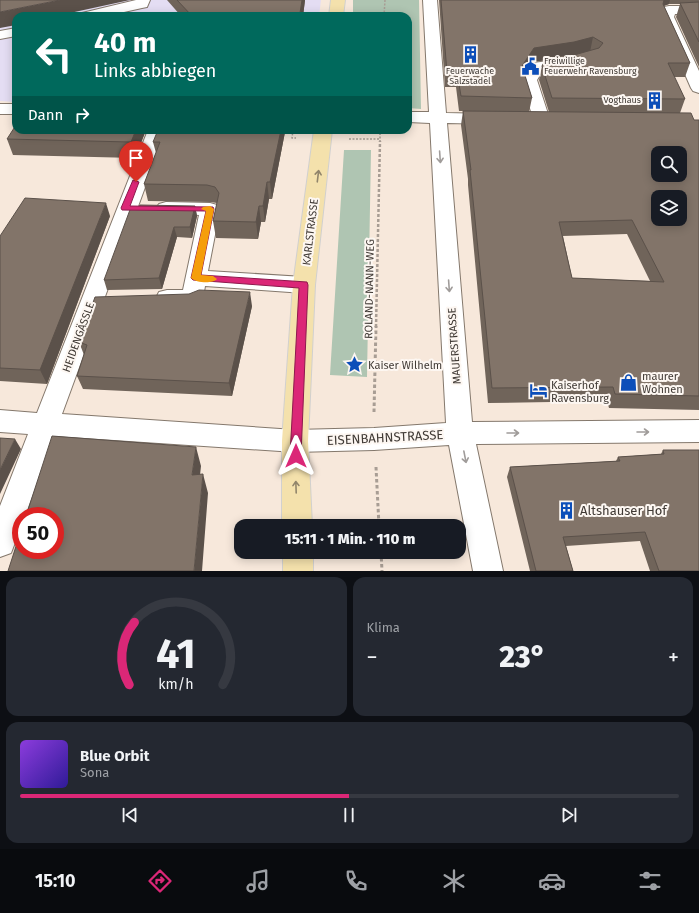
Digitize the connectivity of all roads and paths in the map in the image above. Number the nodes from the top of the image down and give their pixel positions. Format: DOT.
graph roads {
  1 [pos="143,0"];
  2 [pos="338,0"];
  3 [pos="385,0"];
  4 [pos="430,0"];
  5 [pos="699,10"];
  6 [pos="94,12"];
  7 [pos="336,12"];
  8 [pos="384,12"];
  9 [pos="12,29"];
  10 [pos="0,35"];
  11 [pos="584,60"];
  12 [pos="699,88"];
  13 [pos="0,109"];
  14 [pos="12,109"];
  15 [pos="412,117"];
  16 [pos="437,118"];
  17 [pos="504,119"];
  18 [pos="542,120"];
  19 [pos="154,134"];
  20 [pos="292,134"];
  21 [pos="323,134"];
  22 [pos="380,134"];
  23 [pos="292,138"];
  24 [pos="380,139"];
  25 [pos="125,208"];
  26 [pos="196,278"];
  27 [pos="304,285"];
  28 [pos="146,299"];
  29 [pos="91,300"];
  30 [pos="115,300"];
  31 [pos="0,421"];
  32 [pos="47,424"];
  33 [pos="699,431"];
  34 [pos="460,434"];
  35 [pos="374,439"];
  36 [pos="295,440"];
  37 [pos="297,519"];
  38 [pos="379,519"];
  39 [pos="0,543"];
  40 [pos="298,559"];
  41 [pos="381,559"];
  42 [pos="298,571"];
  43 [pos="382,571"];
  44 [pos="488,571"];
  1 -- 6 [label="street"];
  2 -- 7 [label="main road"];
  3 -- 8 [label="path"];
  4 -- 16 [label="street, MAUERSTRASSE"];
  5 -- 12 [label="street"];
  9 -- 10 [label="street"];
  11 -- 18 [label="street"];
  13 -- 14 [label="street"];
  15 -- 16 [label="street"];
  16 -- 17 [label="street"];
  16 -- 34 [label="street, MAUERSTRASSE, one-way"];
  19 -- 25 [label="street, HEIDENGÄSSLE"];
  20 -- 23 [label="path"];
  21 -- 24 [label="path"];
  27 -- 21 [label="main road, KARLSTRASSE, one-way"];
  22 -- 24 [label="path, ROLAND-NANN-WEG"];
  24 -- 35 [label="path, ROLAND-NANN-WEG"];
  25 -- 26 [label="street"];
  25 -- 29 [label="street, HEIDENGÄSSLE"];
  26 -- 27 [label="street"];
  26 -- 28 [label="street"];
  27 -- 36 [label="main road, KARLSTRASSE"];
  29 -- 30 [label="street"];
  29 -- 32 [label="street, HEIDENGÄSSLE"];
  31 -- 32 [label="street, EISENBAHNSTRASSE"];
  32 -- 36 [label="street, EISENBAHNSTRASSE"];
  32 -- 39 [label="street, HEIDENGÄSSLE"];
  34 -- 33 [label="street, EISENBAHNSTRASSE, one-way"];
  34 -- 35 [label="street, EISENBAHNSTRASSE"];
  34 -- 44 [label="street, MAUERSTRASSE, one-way"];
  35 -- 36 [label="street, EISENBAHNSTRASSE"];
  35 -- 38 [label="path, ROLAND-NANN-WEG"];
  37 -- 36 [label="main road, KARLSTRASSE, one-way"];
  40 -- 42 [label="main road"];
  41 -- 43 [label="path"];
}
